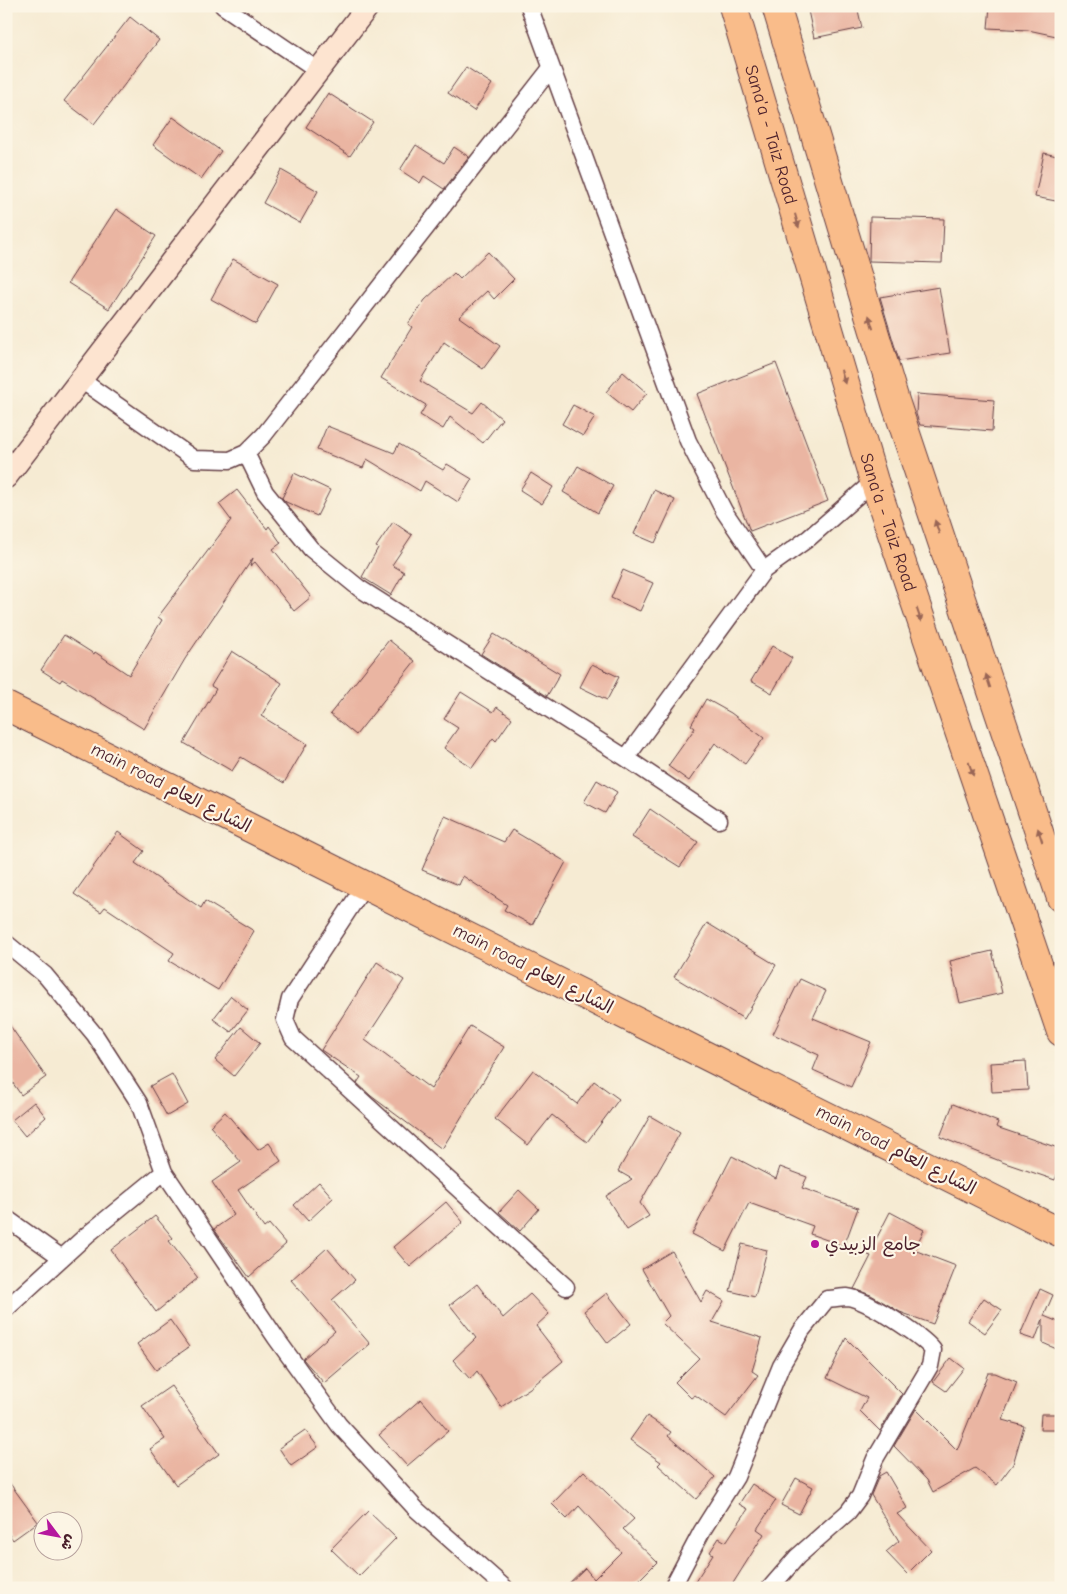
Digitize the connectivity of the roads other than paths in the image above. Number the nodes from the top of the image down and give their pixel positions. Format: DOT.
graph roads {
  1 [pos="223,6"];
  2 [pos="368,6"];
  3 [pos="529,6"];
  4 [pos="734,6"];
  5 [pos="776,6"];
  6 [pos="551,68"];
  7 [pos="319,71"];
  8 [pos="81,380"];
  9 [pos="246,453"];
  10 [pos="6,477"];
  11 [pos="874,481"];
  12 [pos="764,570"];
  13 [pos="6,706"];
  14 [pos="626,758"];
  15 [pos="718,820"];
  16 [pos="365,885"];
  17 [pos="1061,898"];
  18 [pos="6,943"];
  19 [pos="1061,1032"];
  20 [pos="164,1172"];
  21 [pos="6,1218"];
  22 [pos="1061,1233"];
  23 [pos="62,1258"];
  24 [pos="566,1287"];
  25 [pos="6,1310"];
  26 [pos="497,1585"];
  27 [pos="672,1588"];
  28 [pos="770,1588"];
  1 -- 7 [label="street"];
  2 -- 7 [label="main road"];
  3 -- 6 [label="street"];
  4 -- 11 [label="highway, Sana'a - Taiz Road, one-way"];
  17 -- 5 [label="highway, one-way"];
  6 -- 9 [label="street"];
  6 -- 12 [label="street"];
  7 -- 8 [label="main road"];
  8 -- 9 [label="street"];
  8 -- 10 [label="main road"];
  9 -- 14 [label="street"];
  11 -- 12 [label="street"];
  11 -- 19 [label="highway, Sana'a - Taiz Road, one-way"];
  12 -- 14 [label="street"];
  13 -- 16 [label="highway, main road الشارع العام"];
  14 -- 15 [label="street"];
  16 -- 22 [label="highway, main road الشارع العام"];
  16 -- 24 [label="street"];
  18 -- 20 [label="street"];
  20 -- 23 [label="street"];
  20 -- 26 [label="street"];
  21 -- 23 [label="street"];
  23 -- 25 [label="street"];
  27 -- 28 [label="street"];
}
